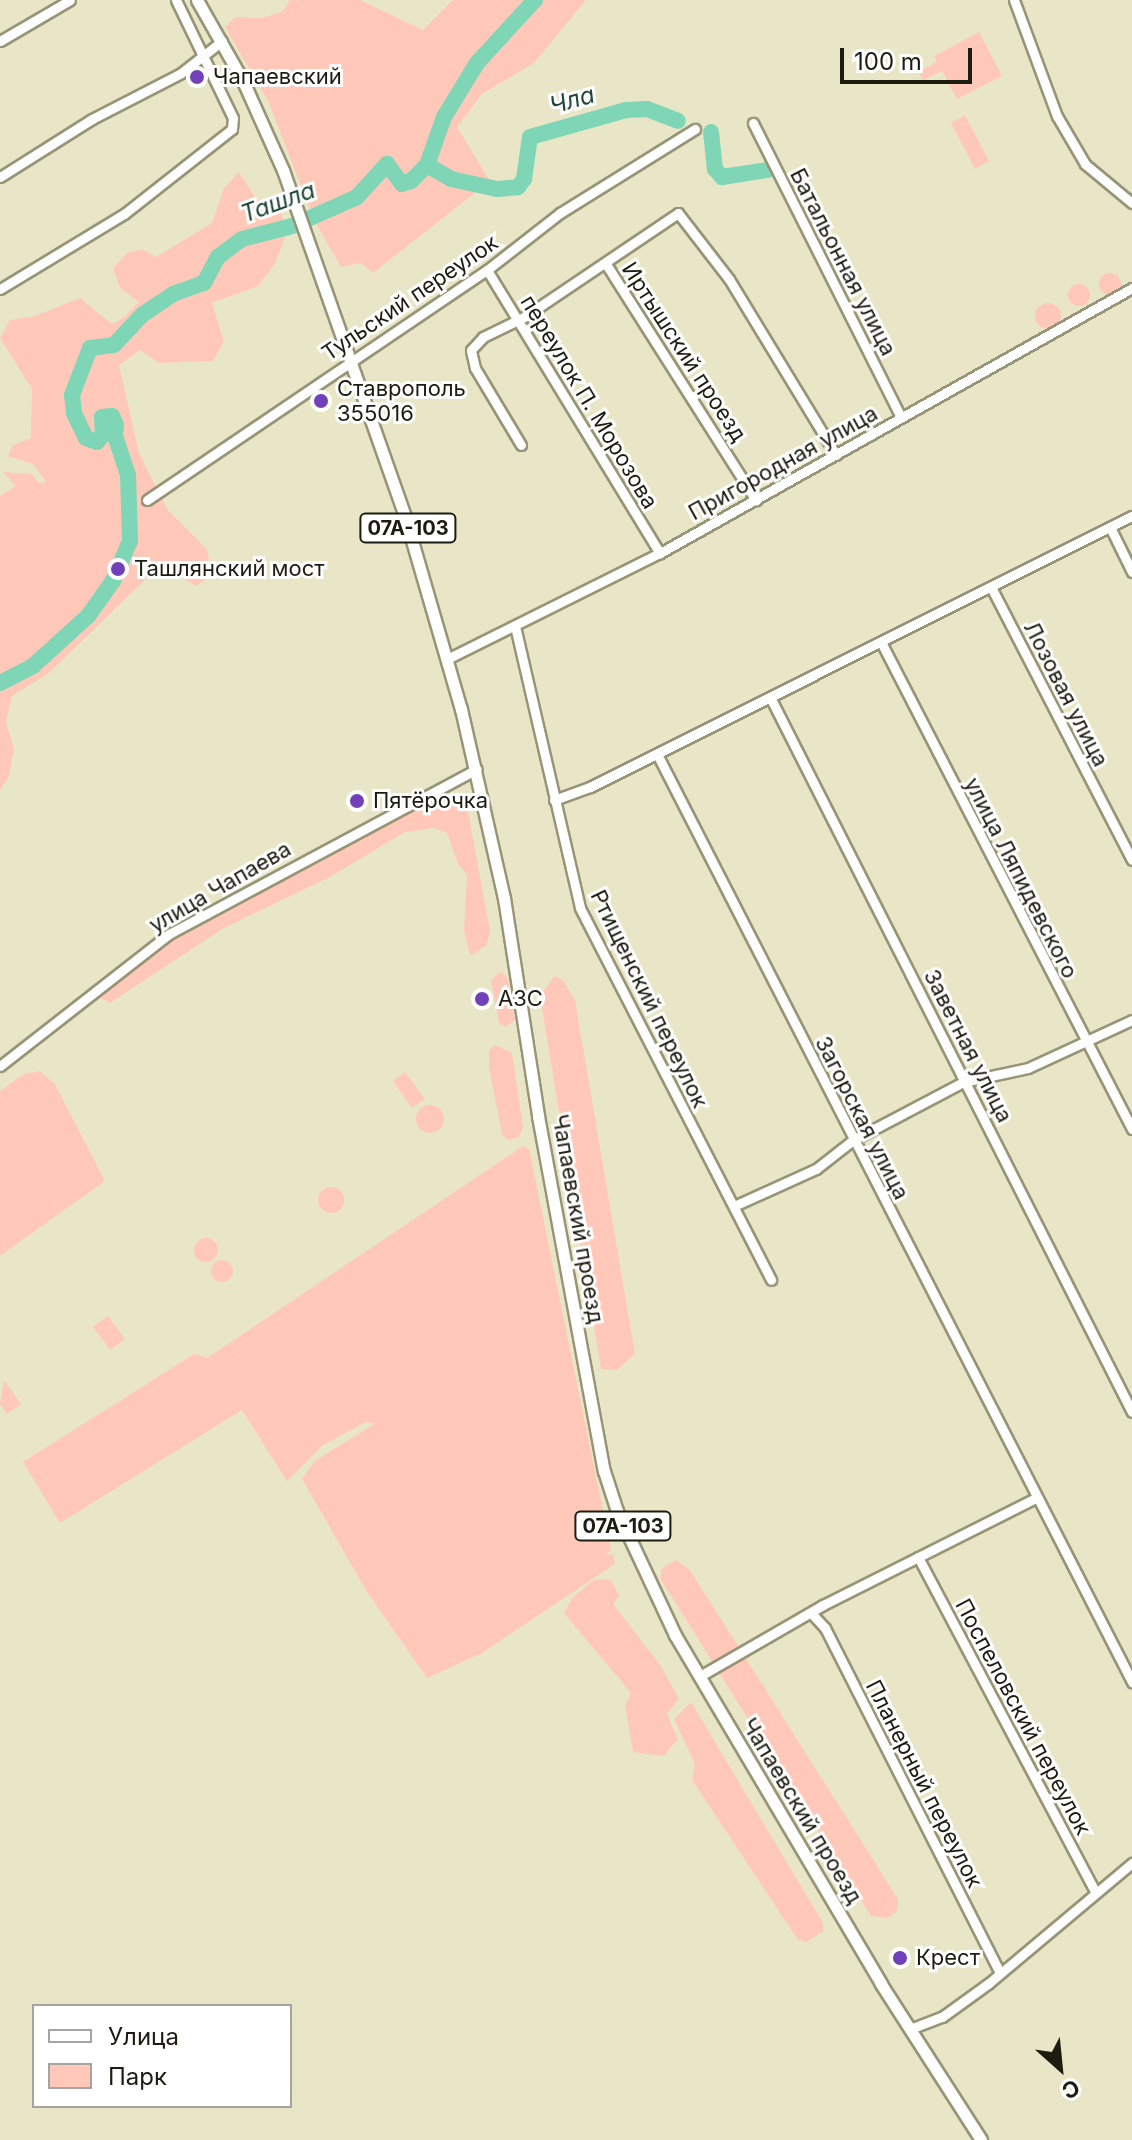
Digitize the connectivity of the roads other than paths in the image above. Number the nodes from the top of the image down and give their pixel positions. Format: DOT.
graph roads {
  1 [pos="176,0"];
  2 [pos="197,0"];
  3 [pos="1014,0"];
  4 [pos="67,1"];
  5 [pos="0,41"];
  6 [pos="222,41"];
  7 [pos="204,59"];
  8 [pos="753,123"];
  9 [pos="695,129"];
  10 [pos="0,177"];
  11 [pos="1132,203"];
  12 [pos="606,264"];
  13 [pos="487,270"];
  14 [pos="1132,288"];
  15 [pos="0,289"];
  16 [pos="519,319"];
  17 [pos="351,361"];
  18 [pos="901,417"];
  19 [pos="521,445"];
  20 [pos="836,455"];
  21 [pos="147,500"];
  22 [pos="756,500"];
  23 [pos="1132,516"];
  24 [pos="1110,527"];
  25 [pos="660,553"];
  26 [pos="1132,572"];
  27 [pos="991,587"];
  28 [pos="515,626"];
  29 [pos="881,642"];
  30 [pos="447,659"];
  31 [pos="770,697"];
  32 [pos="657,754"];
  33 [pos="477,769"];
  34 [pos="554,800"];
  35 [pos="1132,860"];
  36 [pos="1132,1020"];
  37 [pos="1087,1044"];
  38 [pos="0,1066"];
  39 [pos="963,1082"];
  40 [pos="1132,1129"];
  41 [pos="853,1140"];
  42 [pos="734,1206"];
  43 [pos="771,1280"];
  44 [pos="1132,1412"];
  45 [pos="1036,1498"];
  46 [pos="918,1557"];
  47 [pos="812,1614"];
  48 [pos="700,1676"];
  49 [pos="1132,1682"];
  50 [pos="1132,1863"];
  51 [pos="1096,1893"];
  52 [pos="1000,1973"];
  53 [pos="910,2029"];
  54 [pos="981,2140"];
  1 -- 7 [label="street"];
  2 -- 6 [label="main road, 07А-103"];
  3 -- 11 [label="street"];
  4 -- 5 [label="street"];
  6 -- 7 [label="street"];
  6 -- 17 [label="main road, Чапаевский проезд / 07А-103"];
  7 -- 10 [label="street"];
  7 -- 15 [label="street"];
  8 -- 18 [label="street, Батальонная улица"];
  9 -- 13 [label="street, Тульский переулок"];
  12 -- 16 [label="street"];
  12 -- 20 [label="street"];
  12 -- 22 [label="street, Иртышский проезд"];
  13 -- 16 [label="street, переулок П. Морозова"];
  13 -- 17 [label="street, Тульский переулок"];
  14 -- 18 [label="street, Пригородная улица"];
  16 -- 19 [label="street"];
  16 -- 25 [label="street, переулок П. Морозова"];
  17 -- 21 [label="street, Тульский переулок"];
  17 -- 30 [label="main road, Чапаевский проезд / 07А-103"];
  18 -- 20 [label="street, Пригородная улица"];
  20 -- 22 [label="street, Пригородная улица"];
  22 -- 25 [label="street, Пригородная улица"];
  23 -- 24 [label="street"];
  24 -- 26 [label="street"];
  24 -- 27 [label="street"];
  25 -- 28 [label="street, Пригородная улица"];
  27 -- 29 [label="street"];
  27 -- 35 [label="street, Лозовая улица"];
  28 -- 30 [label="street, Пригородная улица"];
  28 -- 34 [label="street, Ртищенский переулок"];
  29 -- 31 [label="street"];
  29 -- 37 [label="street, улица Ляпидевского"];
  30 -- 33 [label="main road, Чапаевский проезд / 07А-103"];
  31 -- 32 [label="street"];
  31 -- 39 [label="street, Заветная улица"];
  32 -- 34 [label="street"];
  32 -- 41 [label="street, Загорская улица"];
  33 -- 38 [label="street, улица Чапаева"];
  33 -- 48 [label="main road, Чапаевский проезд / 07А-103"];
  34 -- 42 [label="street, Ртищенский переулок"];
  36 -- 37 [label="street"];
  37 -- 39 [label="street"];
  37 -- 40 [label="street, улица Ляпидевского"];
  39 -- 41 [label="street"];
  39 -- 44 [label="street, Заветная улица"];
  41 -- 42 [label="street"];
  41 -- 45 [label="street, Загорская улица"];
  42 -- 43 [label="street, Ртищенский переулок"];
  45 -- 46 [label="street"];
  45 -- 49 [label="street, Загорская улица"];
  46 -- 47 [label="street"];
  46 -- 51 [label="street, Поспеловский переулок"];
  47 -- 48 [label="street"];
  47 -- 52 [label="street, Планерный переулок"];
  48 -- 53 [label="main road, Чапаевский проезд / 07А-103"];
  50 -- 51 [label="street"];
  51 -- 52 [label="street"];
  52 -- 53 [label="street"];
  53 -- 54 [label="main road, Чапаевский проезд / 07А-103"];
}
